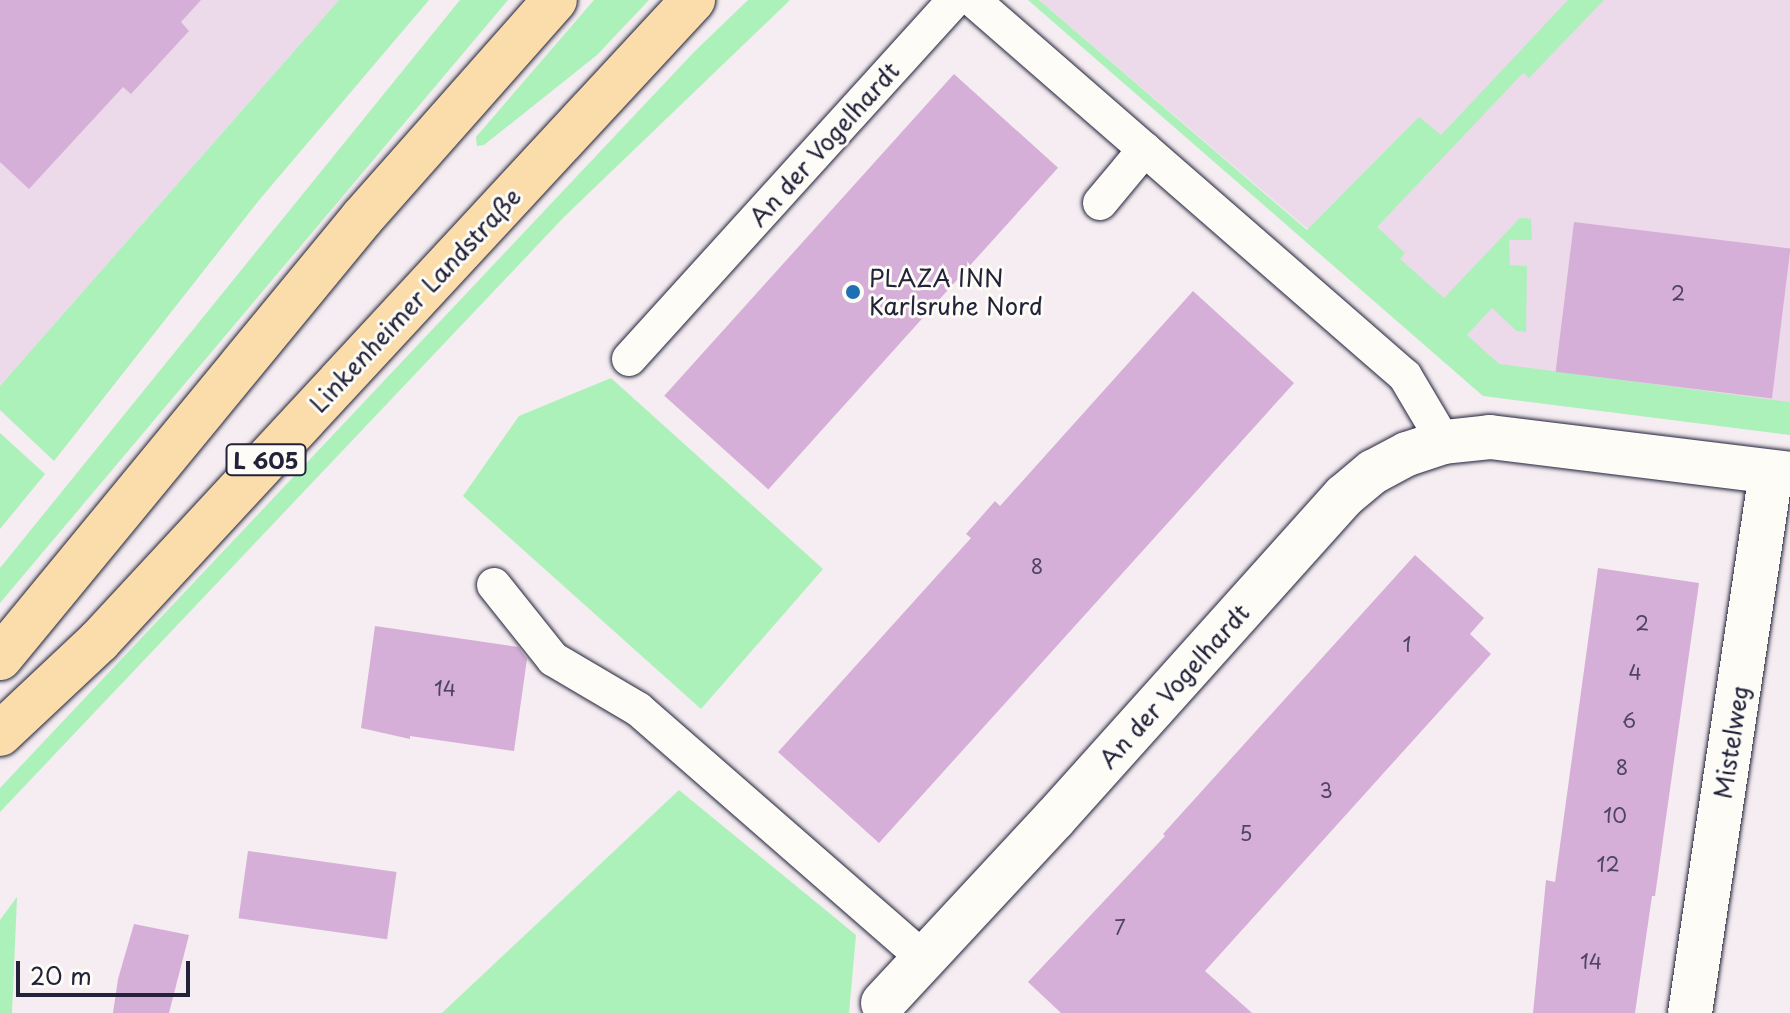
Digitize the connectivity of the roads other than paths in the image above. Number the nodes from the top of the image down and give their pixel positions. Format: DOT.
graph roads {
  1 [pos="555,0"];
  2 [pos="693,0"];
  3 [pos="955,0"];
  4 [pos="973,0"];
  5 [pos="1145,149"];
  6 [pos="1100,203"];
  7 [pos="629,359"];
  8 [pos="1444,442"];
  9 [pos="1781,473"];
  10 [pos="494,585"];
  11 [pos="0,658"];
  12 [pos="0,734"];
  13 [pos="923,958"];
  14 [pos="883,1003"];
  15 [pos="1690,1013"];
  1 -- 11 [label="main road"];
  2 -- 12 [label="main road, Linkenheimer Landstraße / L 605"];
  3 -- 7 [label="lane, An der Vogelhardt"];
  4 -- 5 [label="lane"];
  5 -- 6 [label="lane"];
  5 -- 8 [label="lane"];
  8 -- 9 [label="street, An der Vogelhardt"];
  8 -- 13 [label="street, An der Vogelhardt"];
  9 -- 15 [label="street, Mistelweg"];
  10 -- 13 [label="lane"];
  13 -- 14 [label="street, An der Vogelhardt"];
}
